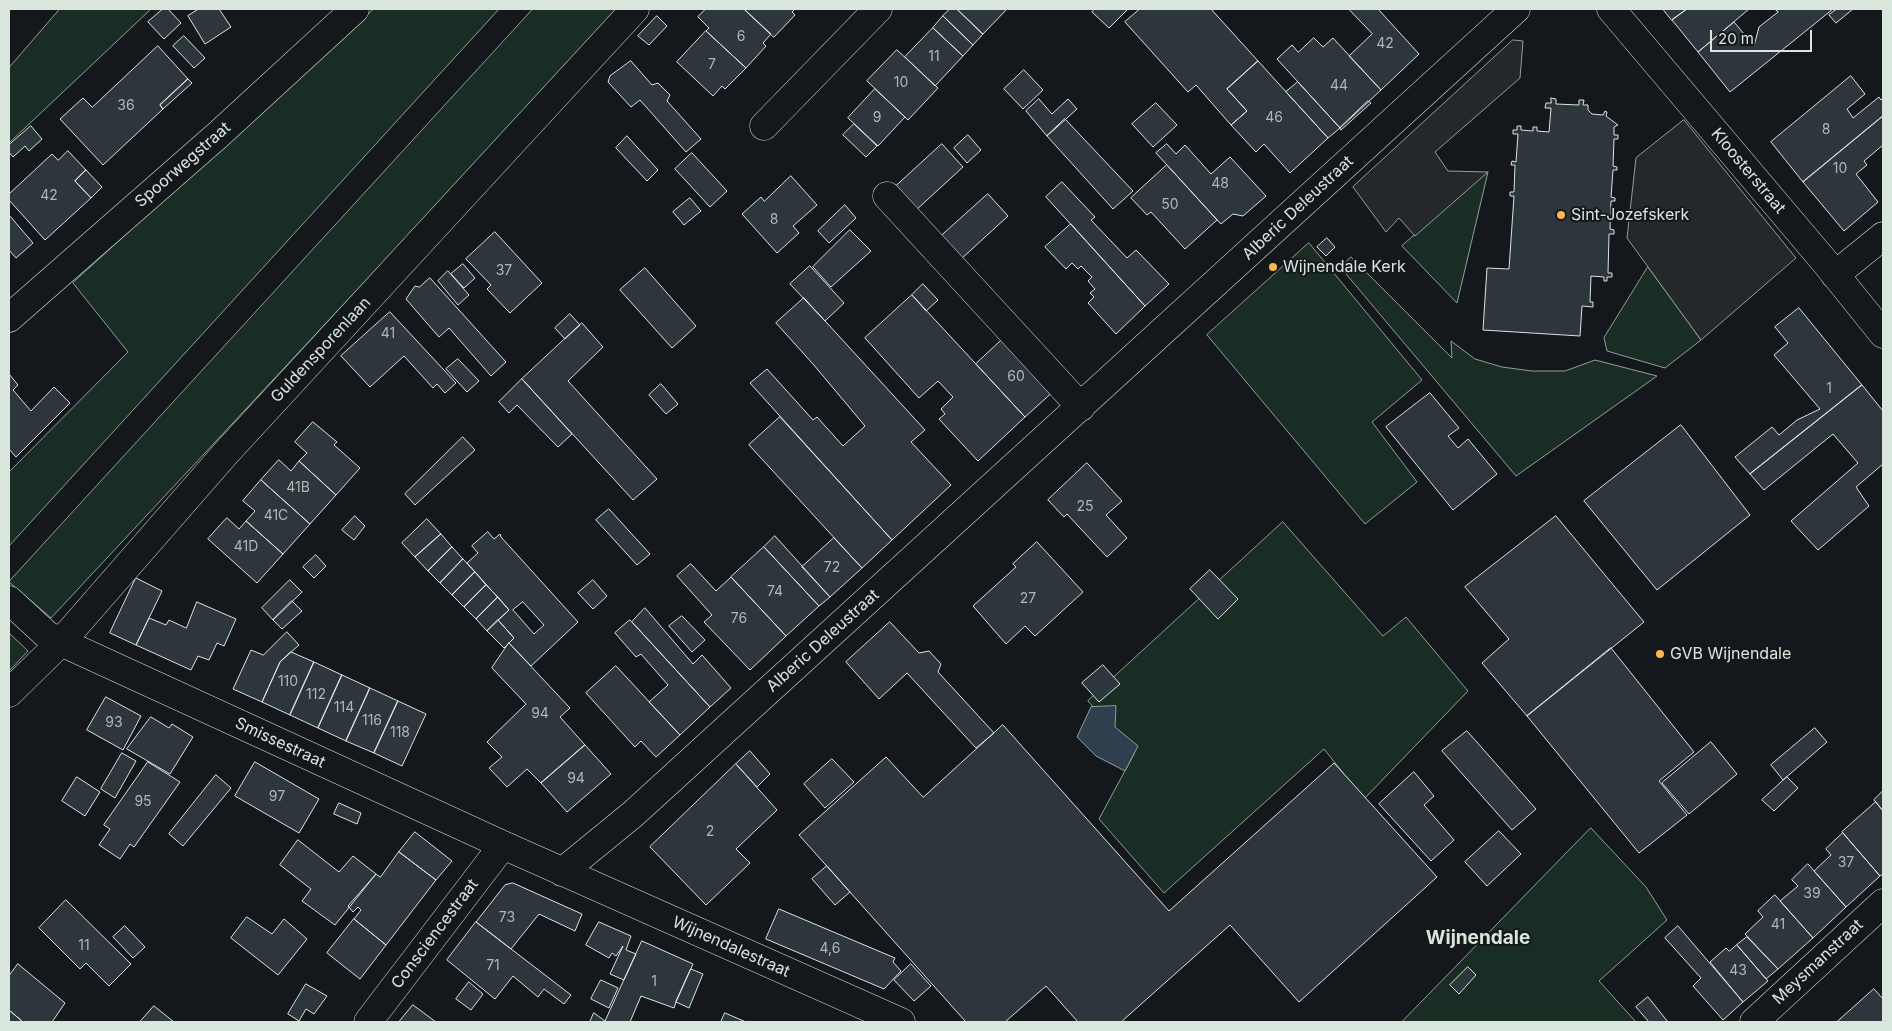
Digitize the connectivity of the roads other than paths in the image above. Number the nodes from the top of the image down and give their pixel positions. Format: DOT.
graph roads {
  1 [pos="355,9"];
  2 [pos="635,9"];
  3 [pos="878,9"];
  4 [pos="1516,9"];
  5 [pos="1611,9"];
  6 [pos="764,126"];
  7 [pos="887,196"];
  8 [pos="1883,236"];
  9 [pos="1835,275"];
  10 [pos="9,318"];
  11 [pos="1883,334"];
  12 [pos="1081,407"];
  13 [pos="9,600"];
  14 [pos="54,639"];
  15 [pos="9,692"];
  16 [pos="503,845"];
  17 [pos="562,872"];
  18 [pos="1883,903"];
  19 [pos="849,1012"];
  20 [pos="368,1022"];
  21 [pos="901,1022"];
  22 [pos="1754,1022"];
  1 -- 10 [label="street, Spoorwegstraat"];
  2 -- 14 [label="street, Guldensporenlaan"];
  3 -- 6 [label="street"];
  4 -- 12 [label="street, Alberic Deleustraat"];
  5 -- 9 [label="street, Kloosterstraat"];
  7 -- 12 [label="street"];
  8 -- 9 [label="street"];
  9 -- 11 [label="street, Kloosterstraat"];
  12 -- 17 [label="street, Alberic Deleustraat"];
  13 -- 14 [label="street, Smissestraat"];
  14 -- 15 [label="street, Guldensporenlaan"];
  14 -- 16 [label="street, Smissestraat"];
  16 -- 17 [label="street, Smissestraat"];
  16 -- 20 [label="street, Consciencestraat"];
  17 -- 19 [label="street, Wijnendalestraat"];
  18 -- 22 [label="street, Meysmanstraat"];
  19 -- 21 [label="street, Wijnendalestraat"];
}
